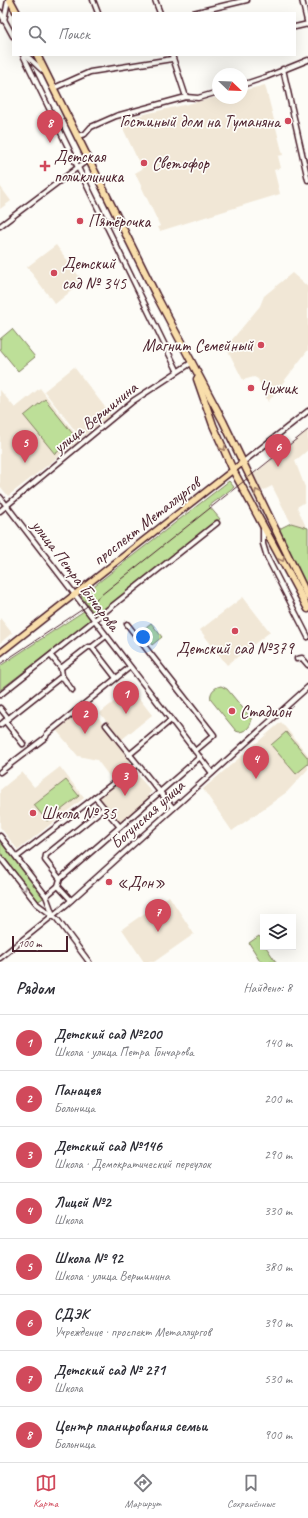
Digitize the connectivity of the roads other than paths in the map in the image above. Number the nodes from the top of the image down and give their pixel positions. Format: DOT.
graph roads {
  1 [pos="9,0"];
  2 [pos="93,0"];
  3 [pos="155,0"];
  4 [pos="247,0"];
  5 [pos="302,0"];
  6 [pos="0,12"];
  7 [pos="16,12"];
  8 [pos="98,12"];
  9 [pos="160,12"];
  10 [pos="197,12"];
  11 [pos="4,21"];
  12 [pos="308,23"];
  13 [pos="296,27"];
  14 [pos="12,34"];
  15 [pos="24,56"];
  16 [pos="25,56"];
  17 [pos="38,56"];
  18 [pos="173,56"];
  19 [pos="308,60"];
  20 [pos="284,69"];
  21 [pos="47,74"];
  22 [pos="248,83"];
  23 [pos="54,88"];
  24 [pos="212,94"];
  25 [pos="186,97"];
  26 [pos="77,136"];
  27 [pos="89,159"];
  28 [pos="77,167"];
  29 [pos="308,180"];
  30 [pos="103,219"];
  31 [pos="0,226"];
  32 [pos="122,226"];
  33 [pos="191,363"];
  34 [pos="177,370"];
  35 [pos="308,411"];
  36 [pos="223,421"];
  37 [pos="213,426"];
  38 [pos="242,463"];
  39 [pos="233,470"];
  40 [pos="0,497"];
  41 [pos="7,506"];
  42 [pos="0,511"];
  43 [pos="272,521"];
  44 [pos="217,523"];
  45 [pos="263,526"];
  46 [pos="76,594"];
  47 [pos="308,597"];
  48 [pos="308,608"];
  49 [pos="95,621"];
  50 [pos="127,624"];
  51 [pos="106,636"];
  52 [pos="308,637"];
  53 [pos="92,647"];
  54 [pos="0,653"];
  55 [pos="51,656"];
  56 [pos="297,658"];
  57 [pos="308,665"];
  58 [pos="130,667"];
  59 [pos="61,668"];
  60 [pos="62,676"];
  61 [pos="116,678"];
  62 [pos="308,687"];
  63 [pos="72,690"];
  64 [pos="0,695"];
  65 [pos="1,710"];
  66 [pos="7,720"];
  67 [pos="171,720"];
  68 [pos="0,725"];
  69 [pos="106,725"];
  70 [pos="23,744"];
  71 [pos="196,751"];
  72 [pos="129,755"];
  73 [pos="200,757"];
  74 [pos="137,765"];
  75 [pos="0,772"];
  76 [pos="212,773"];
  77 [pos="160,792"];
  78 [pos="95,797"];
  79 [pos="104,808"];
  80 [pos="173,808"];
  81 [pos="120,827"];
  82 [pos="0,836"];
  83 [pos="0,857"];
  84 [pos="17,857"];
  85 [pos="60,878"];
  86 [pos="58,886"];
  87 [pos="46,896"];
  88 [pos="71,900"];
  89 [pos="53,915"];
  90 [pos="0,958"];
  91 [pos="89,962"];
  1 -- 7 [label="highway"];
  1 -- 11 [label="street"];
  2 -- 8 [label="street"];
  3 -- 9 [label="street"];
  4 -- 10 [label="street"];
  5 -- 12 [label="street"];
  6 -- 11 [label="street"];
  11 -- 14 [label="street"];
  12 -- 13 [label="street"];
  15 -- 28 [label="street"];
  16 -- 21 [label="street"];
  17 -- 21 [label="highway"];
  18 -- 23 [label="street"];
  18 -- 25 [label="street"];
  19 -- 20 [label="street"];
  20 -- 22 [label="street"];
  20 -- 29 [label="street"];
  21 -- 23 [label="highway"];
  23 -- 26 [label="highway"];
  24 -- 25 [label="street"];
  25 -- 26 [label="street"];
  26 -- 27 [label="highway"];
  27 -- 28 [label="street"];
  27 -- 32 [label="highway"];
  28 -- 30 [label="street"];
  28 -- 31 [label="street"];
  30 -- 32 [label="street"];
  30 -- 34 [label="street"];
  32 -- 33 [label="highway"];
  33 -- 34 [label="street, улица Вершинина"];
  33 -- 36 [label="highway"];
  33 -- 37 [label="highway"];
  34 -- 41 [label="street, улица Вершинина"];
  35 -- 38 [label="street, проспект Металлургов"];
  36 -- 37 [label="highway"];
  36 -- 38 [label="highway"];
  37 -- 39 [label="highway, one-way"];
  38 -- 39 [label="main road, проспект Металлургов"];
  43 -- 38 [label="highway, one-way"];
  39 -- 45 [label="highway"];
  39 -- 46 [label="main road, проспект Металлургов"];
  40 -- 41 [label="street, улица Петра Гончарова"];
  41 -- 42 [label="street, улица Вершинина"];
  41 -- 46 [label="street, улица Петра Гончарова"];
  43 -- 45 [label="highway"];
  43 -- 47 [label="highway"];
  44 -- 49 [label="street"];
  45 -- 48 [label="highway, one-way"];
  45 -- 52 [label="street"];
  46 -- 49 [label="street, улица Петра Гончарова"];
  46 -- 54 [label="main road, проспект Металлургов"];
  49 -- 51 [label="street, улица Петра Гончарова"];
  49 -- 55 [label="street"];
  50 -- 71 [label="street"];
  51 -- 53 [label="street"];
  51 -- 58 [label="street, улица Петра Гончарова"];
  53 -- 59 [label="street"];
  53 -- 61 [label="street"];
  55 -- 59 [label="street"];
  55 -- 64 [label="street"];
  56 -- 57 [label="street"];
  58 -- 61 [label="street"];
  58 -- 67 [label="street, улица Петра Гончарова"];
  59 -- 60 [label="street"];
  60 -- 63 [label="street"];
  60 -- 66 [label="street"];
  61 -- 75 [label="street"];
  62 -- 76 [label="street, Богунская улица"];
  65 -- 66 [label="street"];
  66 -- 68 [label="street"];
  66 -- 70 [label="street"];
  67 -- 71 [label="street, улица Петра Гончарова"];
  67 -- 72 [label="street"];
  69 -- 72 [label="street"];
  71 -- 73 [label="street, улица Петра Гончарова"];
  72 -- 74 [label="street"];
  73 -- 76 [label="street, улица Петра Гончарова"];
  73 -- 77 [label="street"];
  74 -- 77 [label="street"];
  74 -- 78 [label="street"];
  76 -- 80 [label="street, Богунская улица"];
  77 -- 80 [label="street"];
  77 -- 81 [label="street"];
  78 -- 79 [label="street"];
  78 -- 84 [label="street"];
  79 -- 81 [label="street"];
  79 -- 85 [label="street"];
  80 -- 88 [label="street, Богунская улица"];
  81 -- 85 [label="street"];
  82 -- 84 [label="street"];
  83 -- 89 [label="street, one-way"];
  84 -- 87 [label="street"];
  85 -- 86 [label="street"];
  86 -- 87 [label="street"];
  86 -- 88 [label="street"];
  87 -- 89 [label="street"];
  88 -- 89 [label="street, Богунская улица"];
  89 -- 90 [label="street, Богунская улица"];
  89 -- 91 [label="street"];
}
